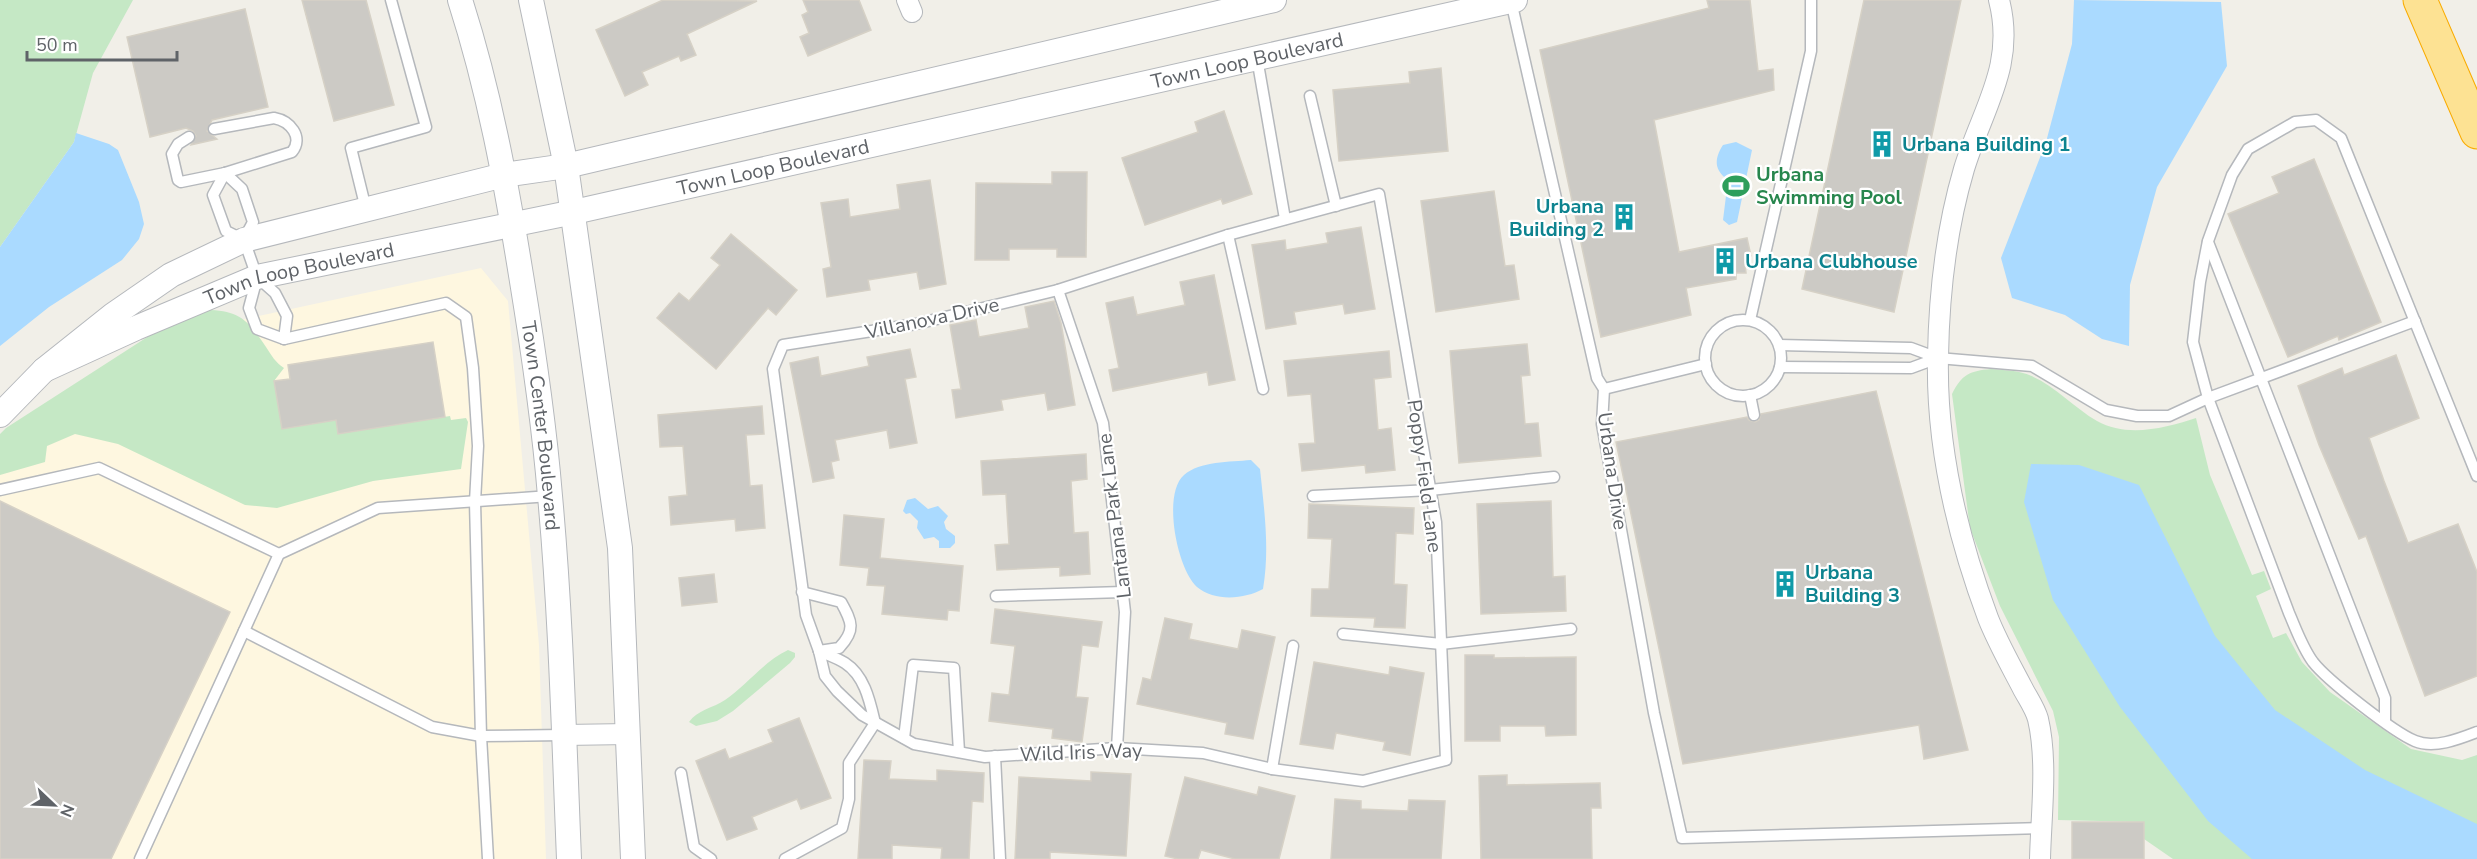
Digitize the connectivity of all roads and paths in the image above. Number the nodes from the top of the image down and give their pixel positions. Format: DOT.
graph roads {
  1 [pos="391,0"];
  2 [pos="460,0"];
  3 [pos="531,0"];
  4 [pos="1274,0"];
  5 [pos="1512,0"];
  6 [pos="1811,0"];
  7 [pos="1999,0"];
  8 [pos="2420,0"];
  9 [pos="1257,58"];
  10 [pos="1310,96"];
  11 [pos="214,129"];
  12 [pos="2477,132"];
  13 [pos="189,137"];
  14 [pos="566,166"];
  15 [pos="225,173"];
  16 [pos="504,176"];
  17 [pos="1379,194"];
  18 [pos="1336,206"];
  19 [pos="366,209"];
  20 [pos="574,212"];
  21 [pos="1285,219"];
  22 [pos="513,223"];
  23 [pos="1228,235"];
  24 [pos="244,240"];
  25 [pos="2208,241"];
  26 [pos="257,277"];
  27 [pos="1058,290"];
  28 [pos="1750,320"];
  29 [pos="2415,321"];
  30 [pos="284,339"];
  31 [pos="1779,345"];
  32 [pos="1938,358"];
  33 [pos="1706,364"];
  34 [pos="1780,367"];
  35 [pos="44,370"];
  36 [pos="2260,379"];
  37 [pos="1263,389"];
  38 [pos="1604,389"];
  39 [pos="1750,395"];
  40 [pos="2208,398"];
  41 [pos="0,415"];
  42 [pos="1754,415"];
  43 [pos="2477,476"];
  44 [pos="1554,477"];
  45 [pos="0,490"];
  46 [pos="1430,490"];
  47 [pos="550,496"];
  48 [pos="1312,496"];
  49 [pos="475,502"];
  50 [pos="279,554"];
  51 [pos="802,592"];
  52 [pos="1123,592"];
  53 [pos="996,596"];
  54 [pos="1571,629"];
  55 [pos="244,631"];
  56 [pos="1343,634"];
  57 [pos="1441,644"];
  58 [pos="1293,646"];
  59 [pos="819,651"];
  60 [pos="2385,721"];
  61 [pos="875,723"];
  62 [pos="2477,732"];
  63 [pos="629,734"];
  64 [pos="564,735"];
  65 [pos="481,736"];
  66 [pos="904,738"];
  67 [pos="1118,748"];
  68 [pos="959,752"];
  69 [pos="995,756"];
  70 [pos="1446,760"];
  71 [pos="1272,769"];
  72 [pos="681,773"];
  73 [pos="2041,828"];
  74 [pos="140,859"];
  75 [pos="488,859"];
  76 [pos="569,859"];
  77 [pos="633,859"];
  78 [pos="711,859"];
  79 [pos="785,859"];
  80 [pos="1000,859"];
  81 [pos="2040,859"];
  1 -- 19 [label="lane"];
  2 -- 16 [label="street, Town Center Boulevard"];
  3 -- 14 [label="street"];
  4 -- 14 [label="street, Town Loop Boulevard"];
  5 -- 9 [label="street, Town Loop Boulevard"];
  5 -- 38 [label="lane, Urbana Drive"];
  6 -- 28 [label="lane"];
  7 -- 32 [label="street"];
  8 -- 12 [label="highway"];
  9 -- 20 [label="street, Town Loop Boulevard"];
  9 -- 21 [label="lane"];
  10 -- 18 [label="lane"];
  11 -- 15 [label="lane"];
  13 -- 15 [label="lane"];
  14 -- 16 [label="street, Town Loop Boulevard"];
  14 -- 20 [label="street"];
  15 -- 24 [label="lane"];
  15 -- 24 [label="lane"];
  16 -- 19 [label="street, Town Loop Boulevard"];
  16 -- 22 [label="street, Town Center Boulevard"];
  17 -- 18 [label="lane, Villanova Drive"];
  17 -- 46 [label="lane, Poppy Field Lane"];
  18 -- 21 [label="lane, Villanova Drive"];
  19 -- 24 [label="street, Town Loop Boulevard"];
  20 -- 22 [label="street, Town Loop Boulevard"];
  20 -- 63 [label="street"];
  21 -- 23 [label="lane, Villanova Drive"];
  22 -- 26 [label="street, Town Loop Boulevard"];
  22 -- 47 [label="street, Town Center Boulevard"];
  23 -- 27 [label="lane, Villanova Drive"];
  23 -- 37 [label="lane"];
  24 -- 26 [label="lane"];
  24 -- 35 [label="street, Town Loop Boulevard"];
  25 -- 29 [label="lane"];
  25 -- 36 [label="lane"];
  25 -- 40 [label="lane"];
  26 -- 30 [label="lane"];
  26 -- 30 [label="lane"];
  26 -- 35 [label="street, Town Loop Boulevard"];
  27 -- 51 [label="lane, Villanova Drive"];
  27 -- 52 [label="lane, Lantana Park Lane"];
  28 -- 31 [label="lane"];
  28 -- 33 [label="lane"];
  29 -- 36 [label="lane"];
  29 -- 43 [label="lane"];
  30 -- 49 [label="lane"];
  31 -- 32 [label="lane"];
  31 -- 34 [label="lane"];
  32 -- 34 [label="lane"];
  32 -- 40 [label="lane"];
  32 -- 73 [label="street"];
  33 -- 38 [label="lane"];
  33 -- 39 [label="lane"];
  34 -- 39 [label="lane"];
  35 -- 41 [label="street, Town Loop Boulevard"];
  36 -- 40 [label="lane"];
  36 -- 60 [label="lane"];
  38 -- 73 [label="lane, Urbana Drive"];
  39 -- 42 [label="lane"];
  40 -- 60 [label="lane"];
  44 -- 46 [label="lane"];
  45 -- 50 [label="lane"];
  46 -- 48 [label="lane"];
  46 -- 57 [label="lane, Poppy Field Lane"];
  47 -- 49 [label="lane"];
  47 -- 64 [label="street, Town Center Boulevard"];
  49 -- 50 [label="lane"];
  49 -- 65 [label="lane"];
  50 -- 55 [label="lane"];
  51 -- 59 [label="lane, Villanova Drive"];
  51 -- 59 [label="lane"];
  52 -- 53 [label="lane"];
  52 -- 67 [label="lane, Lantana Park Lane"];
  54 -- 57 [label="lane"];
  55 -- 65 [label="lane"];
  55 -- 74 [label="lane"];
  56 -- 57 [label="lane"];
  57 -- 70 [label="lane, Poppy Field Lane"];
  58 -- 71 [label="lane"];
  59 -- 61 [label="lane, Wild Iris Way"];
  59 -- 61 [label="lane"];
  60 -- 62 [label="lane"];
  61 -- 66 [label="lane, Wild Iris Way"];
  61 -- 79 [label="lane"];
  63 -- 64 [label="street"];
  63 -- 77 [label="street"];
  64 -- 65 [label="lane"];
  64 -- 76 [label="street, Town Center Boulevard"];
  65 -- 75 [label="lane"];
  66 -- 68 [label="lane, Wild Iris Way"];
  66 -- 68 [label="lane"];
  67 -- 69 [label="lane, Wild Iris Way"];
  67 -- 71 [label="lane, Wild Iris Way"];
  68 -- 69 [label="lane, Wild Iris Way"];
  69 -- 80 [label="lane"];
  70 -- 71 [label="lane, Wild Iris Way"];
  72 -- 78 [label="lane"];
  73 -- 81 [label="street"];
}
